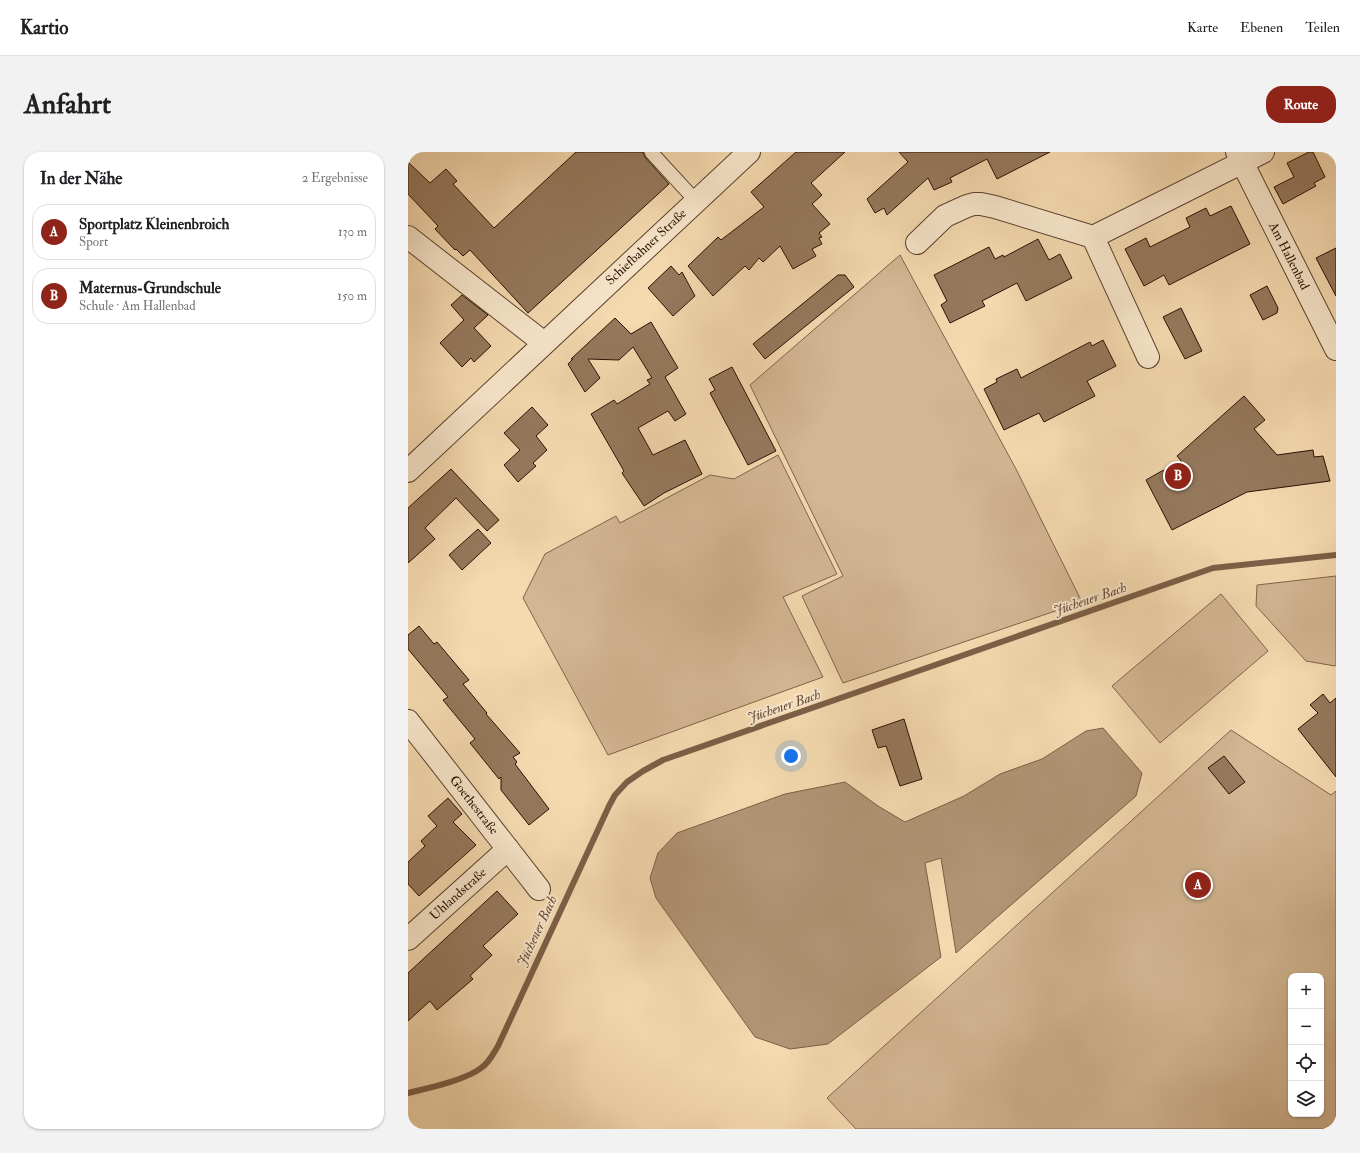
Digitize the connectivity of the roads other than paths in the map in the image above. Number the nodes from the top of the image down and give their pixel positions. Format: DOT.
graph roads {
  1 [pos="650,152"];
  2 [pos="749,152"];
  3 [pos="1263,152"];
  4 [pos="1240,158"];
  5 [pos="696,201"];
  6 [pos="408,237"];
  7 [pos="1093,238"];
  8 [pos="917,243"];
  9 [pos="544,343"];
  10 [pos="1336,349"];
  11 [pos="1148,357"];
  12 [pos="408,471"];
  13 [pos="408,722"];
  14 [pos="508,849"];
  15 [pos="539,889"];
  16 [pos="408,939"];
  1 -- 5 [label="lane"];
  2 -- 5 [label="street, Schiefbahner Straße"];
  3 -- 4 [label="street"];
  4 -- 7 [label="street"];
  4 -- 10 [label="street, Am Hallenbad"];
  5 -- 9 [label="street, Schiefbahner Straße"];
  6 -- 9 [label="street"];
  7 -- 8 [label="street"];
  7 -- 11 [label="street"];
  9 -- 12 [label="street, Schiefbahner Straße"];
  13 -- 14 [label="street, Goethestraße"];
  14 -- 15 [label="street, Goethestraße"];
  14 -- 16 [label="street, Uhlandstraße"];
}
